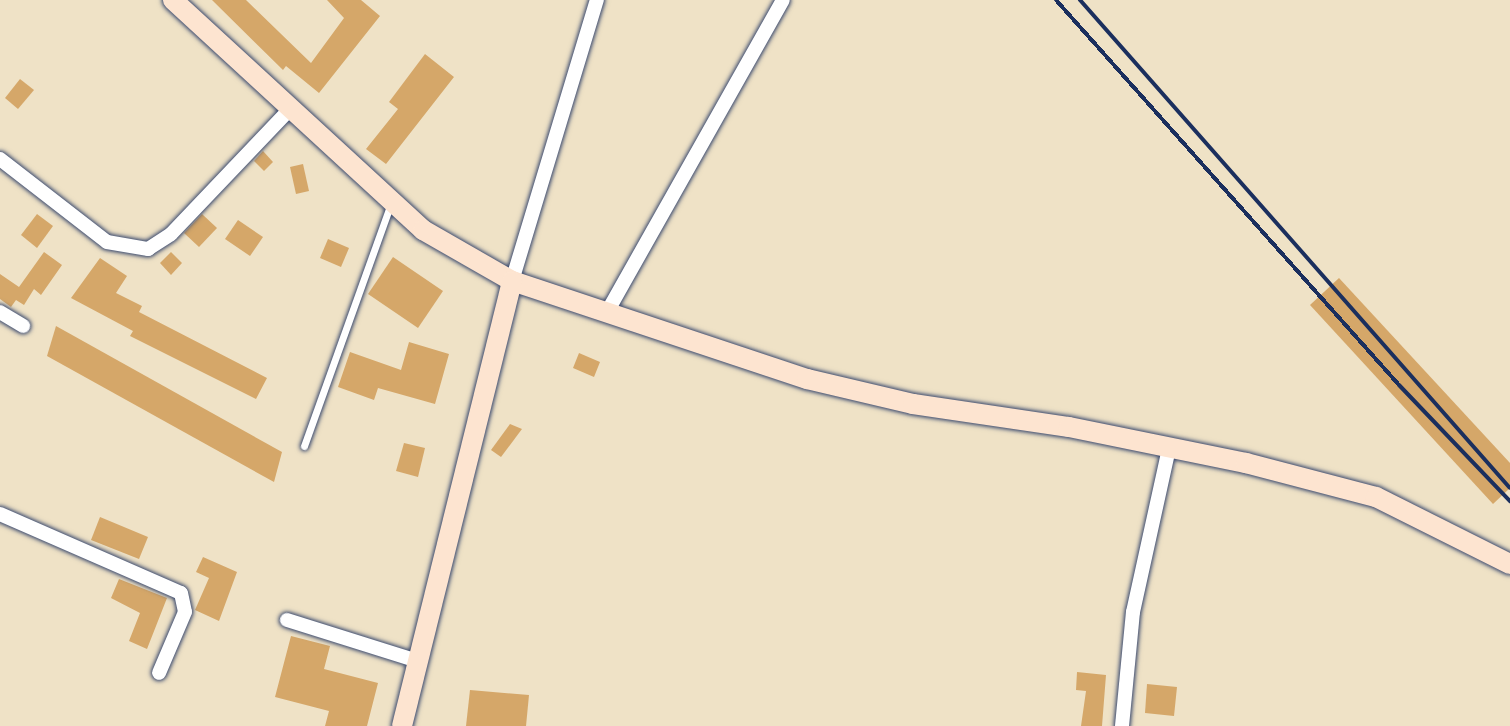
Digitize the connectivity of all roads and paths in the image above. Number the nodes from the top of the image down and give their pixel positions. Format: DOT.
graph roads {
  1 [pos="173,0"];
  2 [pos="597,0"];
  3 [pos="783,0"];
  4 [pos="288,111"];
  5 [pos="0,159"];
  6 [pos="391,203"];
  7 [pos="512,281"];
  8 [pos="0,312"];
  9 [pos="606,314"];
  10 [pos="23,326"];
  11 [pos="304,446"];
  12 [pos="1169,448"];
  13 [pos="0,514"];
  14 [pos="1510,564"];
  15 [pos="287,620"];
  16 [pos="418,661"];
  17 [pos="159,673"];
  18 [pos="402,726"];
  19 [pos="1122,726"];
  1 -- 4 [label="street"];
  2 -- 7 [label="street"];
  3 -- 9 [label="street"];
  4 -- 5 [label="street"];
  4 -- 6 [label="street"];
  6 -- 7 [label="street"];
  6 -- 11 [label="lane"];
  7 -- 9 [label="street"];
  7 -- 16 [label="street"];
  8 -- 10 [label="street"];
  9 -- 12 [label="street"];
  12 -- 14 [label="street"];
  12 -- 19 [label="street"];
  13 -- 17 [label="street"];
  15 -- 16 [label="street"];
  16 -- 18 [label="street"];
}
